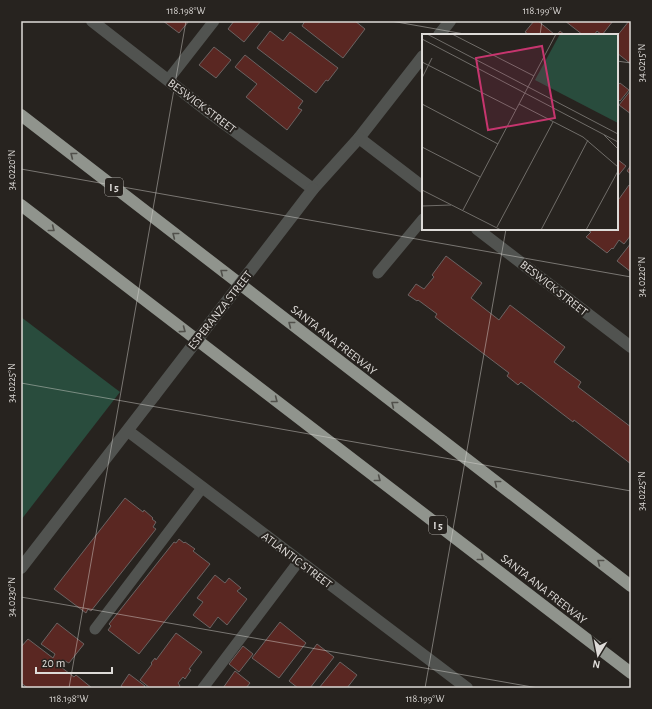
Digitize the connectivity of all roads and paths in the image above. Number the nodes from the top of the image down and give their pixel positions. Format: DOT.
graph roads {
  1 [pos="92,21"];
  2 [pos="214,21"];
  3 [pos="450,21"];
  4 [pos="441,34"];
  5 [pos="422,57"];
  6 [pos="168,80"];
  7 [pos="21,115"];
  8 [pos="359,138"];
  9 [pos="422,186"];
  10 [pos="313,189"];
  11 [pos="21,205"];
  12 [pos="422,220"];
  13 [pos="478,230"];
  14 [pos="378,273"];
  15 [pos="631,347"];
  16 [pos="128,431"];
  17 [pos="202,488"];
  18 [pos="299,561"];
  19 [pos="21,568"];
  20 [pos="631,586"];
  21 [pos="95,629"];
  22 [pos="631,673"];
  23 [pos="203,688"];
  24 [pos="467,688"];
  1 -- 6 [label="street, BESWICK STREET"];
  2 -- 6 [label="lane"];
  3 -- 4 [label="street"];
  5 -- 8 [label="street, ESPERANZA STREET"];
  6 -- 10 [label="street, BESWICK STREET"];
  20 -- 7 [label="highway, SANTA ANA FREEWAY / I 5, one-way"];
  8 -- 9 [label="street"];
  8 -- 10 [label="street, ESPERANZA STREET"];
  10 -- 16 [label="street, ESPERANZA STREET, bridge"];
  11 -- 22 [label="highway, SANTA ANA FREEWAY / I 5, one-way"];
  12 -- 14 [label="lane"];
  13 -- 15 [label="street, BESWICK STREET"];
  16 -- 17 [label="street, ATLANTIC STREET"];
  16 -- 19 [label="street, ESPERANZA STREET"];
  17 -- 18 [label="street, ATLANTIC STREET"];
  17 -- 21 [label="lane"];
  18 -- 23 [label="lane"];
  18 -- 24 [label="street, ATLANTIC STREET"];
}
